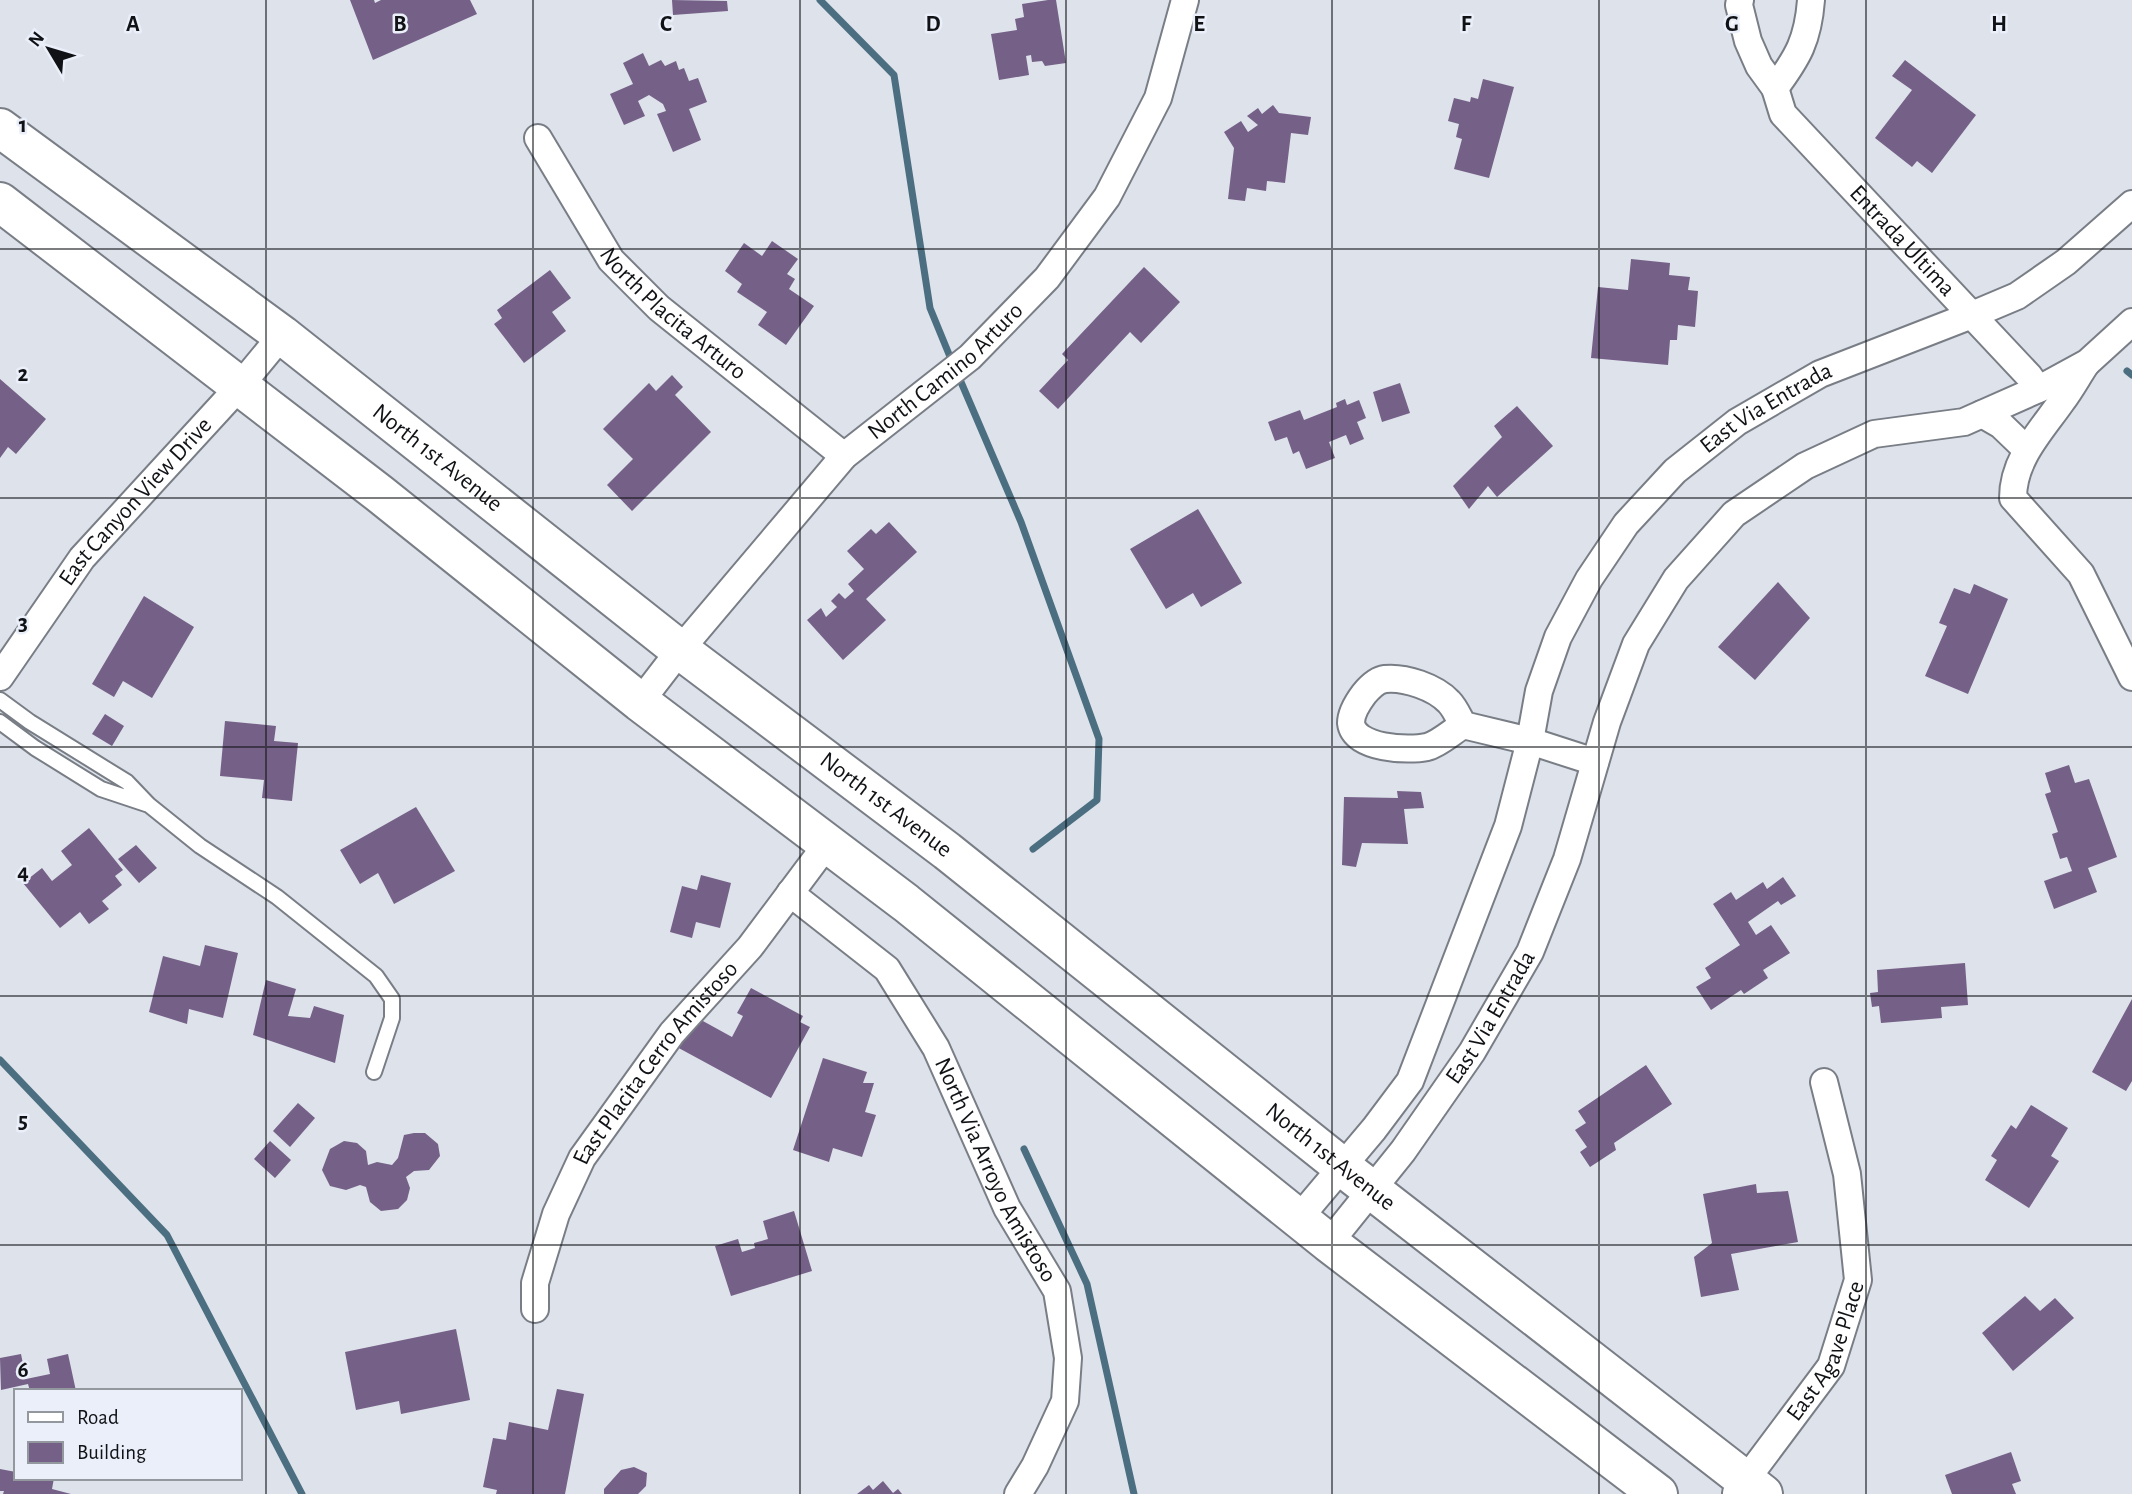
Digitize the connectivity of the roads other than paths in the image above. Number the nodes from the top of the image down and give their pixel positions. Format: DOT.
graph roads {
  1 [pos="1185,0"];
  2 [pos="1740,0"];
  3 [pos="1811,0"];
  4 [pos="1775,88"];
  5 [pos="0,128"];
  6 [pos="538,138"];
  7 [pos="0,202"];
  8 [pos="2132,204"];
  9 [pos="1972,315"];
  10 [pos="2132,322"];
  11 [pos="282,335"];
  12 [pos="2087,363"];
  13 [pos="239,387"];
  14 [pos="2038,389"];
  15 [pos="1982,414"];
  16 [pos="2026,449"];
  17 [pos="844,456"];
  18 [pos="680,650"];
  19 [pos="0,677"];
  20 [pos="2132,677"];
  21 [pos="0,701"];
  22 [pos="640,702"];
  23 [pos="0,722"];
  24 [pos="1463,725"];
  25 [pos="1530,741"];
  26 [pos="1595,762"];
  27 [pos="149,805"];
  28 [pos="827,844"];
  29 [pos="790,893"];
  30 [pos="374,1072"];
  31 [pos="1824,1082"];
  32 [pos="1341,1166"];
  33 [pos="1372,1190"];
  34 [pos="1299,1218"];
  35 [pos="1329,1243"];
  36 [pos="535,1309"];
  37 [pos="1748,1490"];
  38 [pos="1018,1494"];
  39 [pos="1658,1494"];
  1 -- 17 [label="street, North Camino Arturo"];
  2 -- 4 [label="street, Entrada Ultima"];
  3 -- 4 [label="street"];
  4 -- 9 [label="street, Entrada Ultima"];
  5 -- 11 [label="main road, North 1st Avenue"];
  6 -- 17 [label="street, North Placita Arturo"];
  7 -- 13 [label="main road"];
  8 -- 9 [label="street, East Via Entrada"];
  9 -- 14 [label="street, Entrada Ultima"];
  9 -- 25 [label="street, East Via Entrada"];
  10 -- 12 [label="street, East Via Entrada"];
  11 -- 13 [label="street, East Canyon View Drive"];
  11 -- 18 [label="main road, North 1st Avenue"];
  12 -- 14 [label="street, East Via Entrada"];
  12 -- 16 [label="street"];
  13 -- 19 [label="street, East Canyon View Drive"];
  13 -- 22 [label="main road"];
  14 -- 15 [label="street, East Via Entrada"];
  15 -- 16 [label="street"];
  15 -- 26 [label="street, East Via Entrada"];
  16 -- 20 [label="street"];
  17 -- 18 [label="street, North Camino Arturo"];
  18 -- 22 [label="street, North Camino Arturo"];
  18 -- 32 [label="main road, North 1st Avenue"];
  21 -- 27 [label="lane"];
  22 -- 28 [label="main road"];
  23 -- 27 [label="lane"];
  24 -- 25 [label="street"];
  25 -- 26 [label="street"];
  25 -- 32 [label="street, East Via Entrada"];
  26 -- 33 [label="street, East Via Entrada"];
  27 -- 30 [label="lane"];
  28 -- 29 [label="street, East Placita Cerro Amistoso"];
  28 -- 34 [label="main road"];
  29 -- 36 [label="street, East Placita Cerro Amistoso"];
  29 -- 38 [label="street, North Via Arroyo Amistoso"];
  31 -- 37 [label="street, East Agave Place"];
  32 -- 33 [label="main road, North 1st Avenue"];
  32 -- 34 [label="street, East Via Entrada"];
  33 -- 35 [label="street, East Via Entrada"];
  33 -- 37 [label="main road, North 1st Avenue"];
  34 -- 35 [label="main road"];
  35 -- 39 [label="main road"];
}
